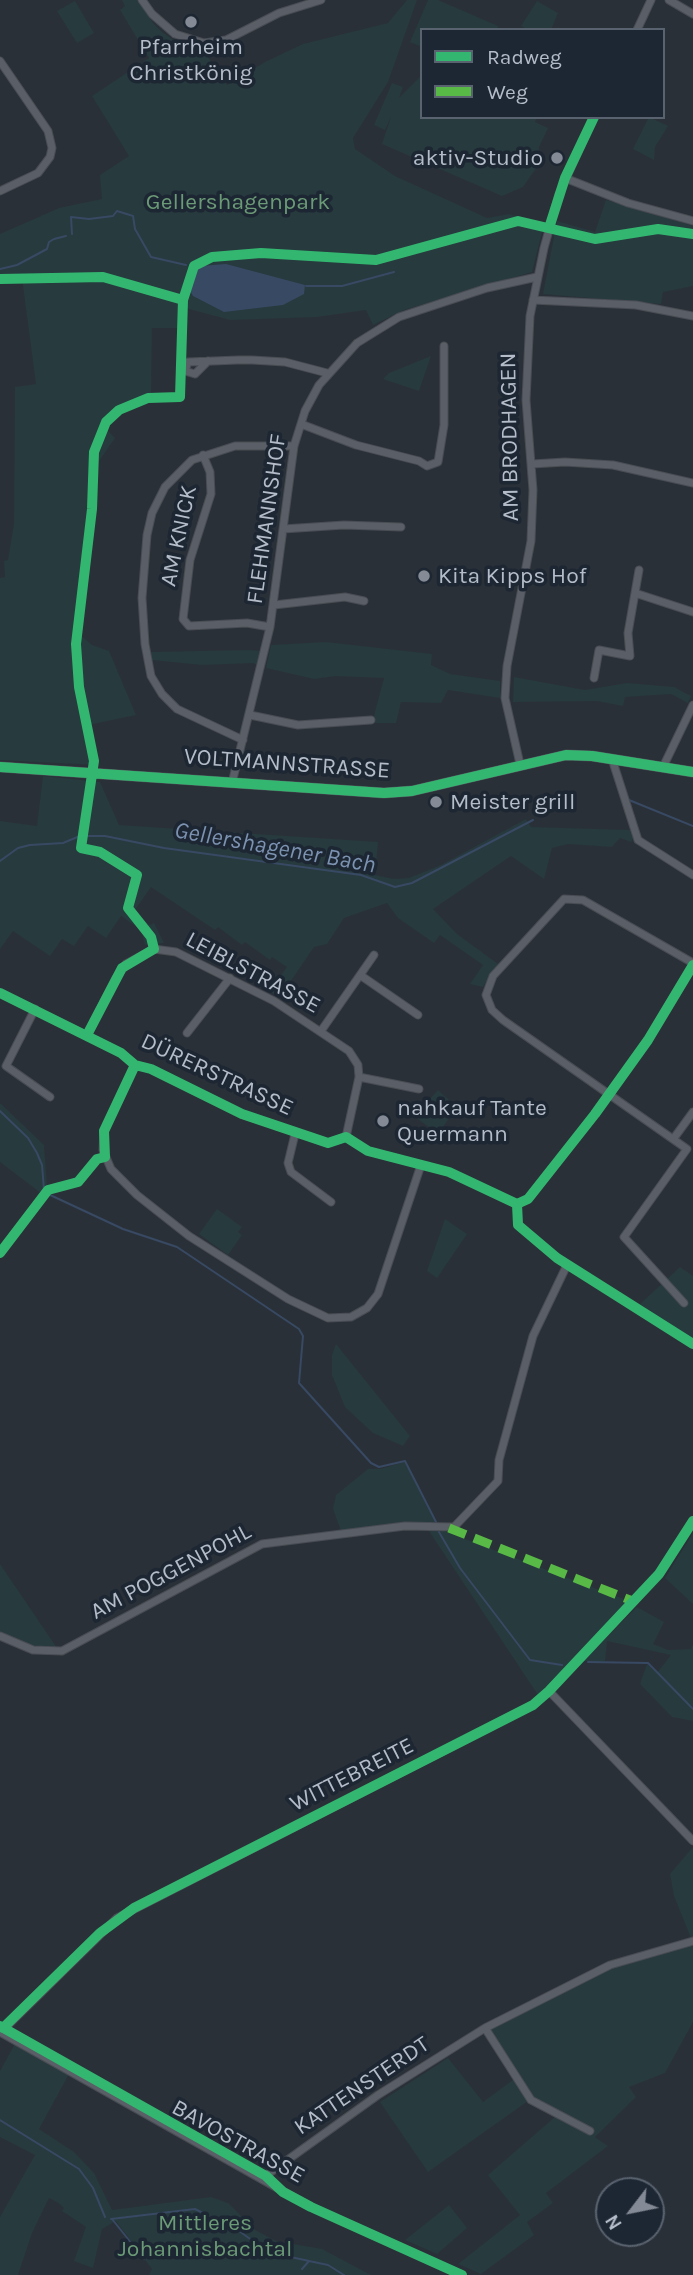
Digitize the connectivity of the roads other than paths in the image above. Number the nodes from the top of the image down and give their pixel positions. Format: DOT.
graph roads {
  1 [pos="142,0"];
  2 [pos="321,0"];
  3 [pos="651,0"];
  4 [pos="669,0"];
  5 [pos="693,14"];
  6 [pos="637,28"];
  7 [pos="0,61"];
  8 [pos="593,119"];
  9 [pos="565,177"];
  10 [pos="0,191"];
  11 [pos="693,221"];
  12 [pos="537,277"];
  13 [pos="533,300"];
  14 [pos="693,316"];
  15 [pos="444,346"];
  16 [pos="208,361"];
  17 [pos="327,373"];
  18 [pos="300,424"];
  19 [pos="294,446"];
  20 [pos="203,454"];
  21 [pos="532,464"];
  22 [pos="693,483"];
  23 [pos="401,527"];
  24 [pos="283,529"];
  25 [pos="639,570"];
  26 [pos="635,593"];
  27 [pos="364,601"];
  28 [pos="274,605"];
  29 [pos="693,612"];
  30 [pos="270,627"];
  31 [pos="594,678"];
  32 [pos="693,705"];
  33 [pos="250,715"];
  34 [pos="371,720"];
  35 [pos="243,740"];
  36 [pos="612,759"];
  37 [pos="520,764"];
  38 [pos="0,767"];
  39 [pos="663,767"];
  40 [pos="693,772"];
  41 [pos="232,783"];
  42 [pos="693,875"];
  43 [pos="374,956"];
  44 [pos="693,964"];
  45 [pos="360,975"];
  46 [pos="230,978"];
  47 [pos="0,993"];
  48 [pos="35,1009"];
  49 [pos="418,1015"];
  50 [pos="321,1031"];
  51 [pos="187,1033"];
  52 [pos="88,1035"];
  53 [pos="135,1065"];
  54 [pos="359,1077"];
  55 [pos="419,1090"];
  56 [pos="610,1094"];
  57 [pos="50,1097"];
  58 [pos="693,1112"];
  59 [pos="295,1134"];
  60 [pos="346,1137"];
  61 [pos="674,1138"];
  62 [pos="421,1165"];
  63 [pos="47,1192"];
  64 [pos="331,1202"];
  65 [pos="517,1204"];
  66 [pos="0,1253"];
  67 [pos="568,1265"];
  68 [pos="684,1303"];
  69 [pos="693,1344"];
  70 [pos="693,1521"];
  71 [pos="0,1636"];
  72 [pos="550,1692"];
  73 [pos="693,1841"];
  74 [pos="693,1941"];
  75 [pos="485,2028"];
  76 [pos="0,2032"];
  77 [pos="590,2131"];
  78 [pos="261,2179"];
  79 [pos="463,2275"];
  1 -- 2 [label="street"];
  3 -- 6 [label="street"];
  4 -- 5 [label="street"];
  7 -- 10 [label="street"];
  8 -- 9 [label="street, AM BRODHAGEN"];
  9 -- 11 [label="street"];
  9 -- 12 [label="street, AM BRODHAGEN"];
  12 -- 13 [label="street, AM BRODHAGEN"];
  12 -- 17 [label="street, FLEHMANNSHOF"];
  13 -- 14 [label="street"];
  13 -- 21 [label="street, AM BRODHAGEN"];
  15 -- 18 [label="street"];
  16 -- 17 [label="street"];
  17 -- 18 [label="street, FLEHMANNSHOF"];
  18 -- 19 [label="street, FLEHMANNSHOF"];
  19 -- 20 [label="street"];
  19 -- 24 [label="street, FLEHMANNSHOF"];
  20 -- 30 [label="street, AM KNICK"];
  20 -- 35 [label="street"];
  21 -- 22 [label="street"];
  21 -- 37 [label="street, AM BRODHAGEN"];
  23 -- 24 [label="street"];
  24 -- 28 [label="street, FLEHMANNSHOF"];
  25 -- 26 [label="street"];
  26 -- 29 [label="street"];
  26 -- 31 [label="street"];
  27 -- 28 [label="street"];
  28 -- 30 [label="street, FLEHMANNSHOF"];
  30 -- 33 [label="street, FLEHMANNSHOF"];
  32 -- 39 [label="street"];
  33 -- 34 [label="street"];
  33 -- 35 [label="street, FLEHMANNSHOF"];
  35 -- 41 [label="street, FLEHMANNSHOF"];
  36 -- 37 [label="street, VOLTMANNSTRASSE"];
  36 -- 39 [label="street, VOLTMANNSTRASSE"];
  36 -- 42 [label="street"];
  37 -- 41 [label="street, VOLTMANNSTRASSE"];
  38 -- 41 [label="street, VOLTMANNSTRASSE"];
  39 -- 40 [label="street, VOLTMANNSTRASSE"];
  43 -- 45 [label="street, LEIBLSTRASSE"];
  44 -- 56 [label="street"];
  44 -- 56 [label="street"];
  45 -- 49 [label="street"];
  45 -- 50 [label="street, LEIBLSTRASSE"];
  46 -- 50 [label="street, LEIBLSTRASSE"];
  46 -- 51 [label="street"];
  46 -- 52 [label="street, LEIBLSTRASSE"];
  47 -- 48 [label="street, DÜRERSTRASSE"];
  48 -- 52 [label="street, DÜRERSTRASSE"];
  48 -- 57 [label="street"];
  50 -- 54 [label="street, LEIBLSTRASSE"];
  52 -- 53 [label="street, DÜRERSTRASSE"];
  53 -- 59 [label="street, DÜRERSTRASSE"];
  53 -- 62 [label="street"];
  54 -- 55 [label="street"];
  54 -- 60 [label="street"];
  56 -- 61 [label="street"];
  56 -- 65 [label="street"];
  58 -- 61 [label="street"];
  59 -- 60 [label="street, DÜRERSTRASSE"];
  59 -- 64 [label="street"];
  60 -- 62 [label="street"];
  61 -- 68 [label="street"];
  62 -- 65 [label="street"];
  63 -- 66 [label="street"];
  65 -- 67 [label="street"];
  67 -- 69 [label="street"];
  67 -- 71 [label="street, AM POGGENPOHL"];
  70 -- 72 [label="street, WITTEBREITE"];
  72 -- 73 [label="street"];
  72 -- 76 [label="street, WITTEBREITE"];
  74 -- 75 [label="street, KATTENSTERDT"];
  75 -- 77 [label="street"];
  75 -- 78 [label="street, KATTENSTERDT"];
  76 -- 78 [label="street, BAVOSTRASSE"];
  78 -- 79 [label="street, BAVOSTRASSE"];
}
